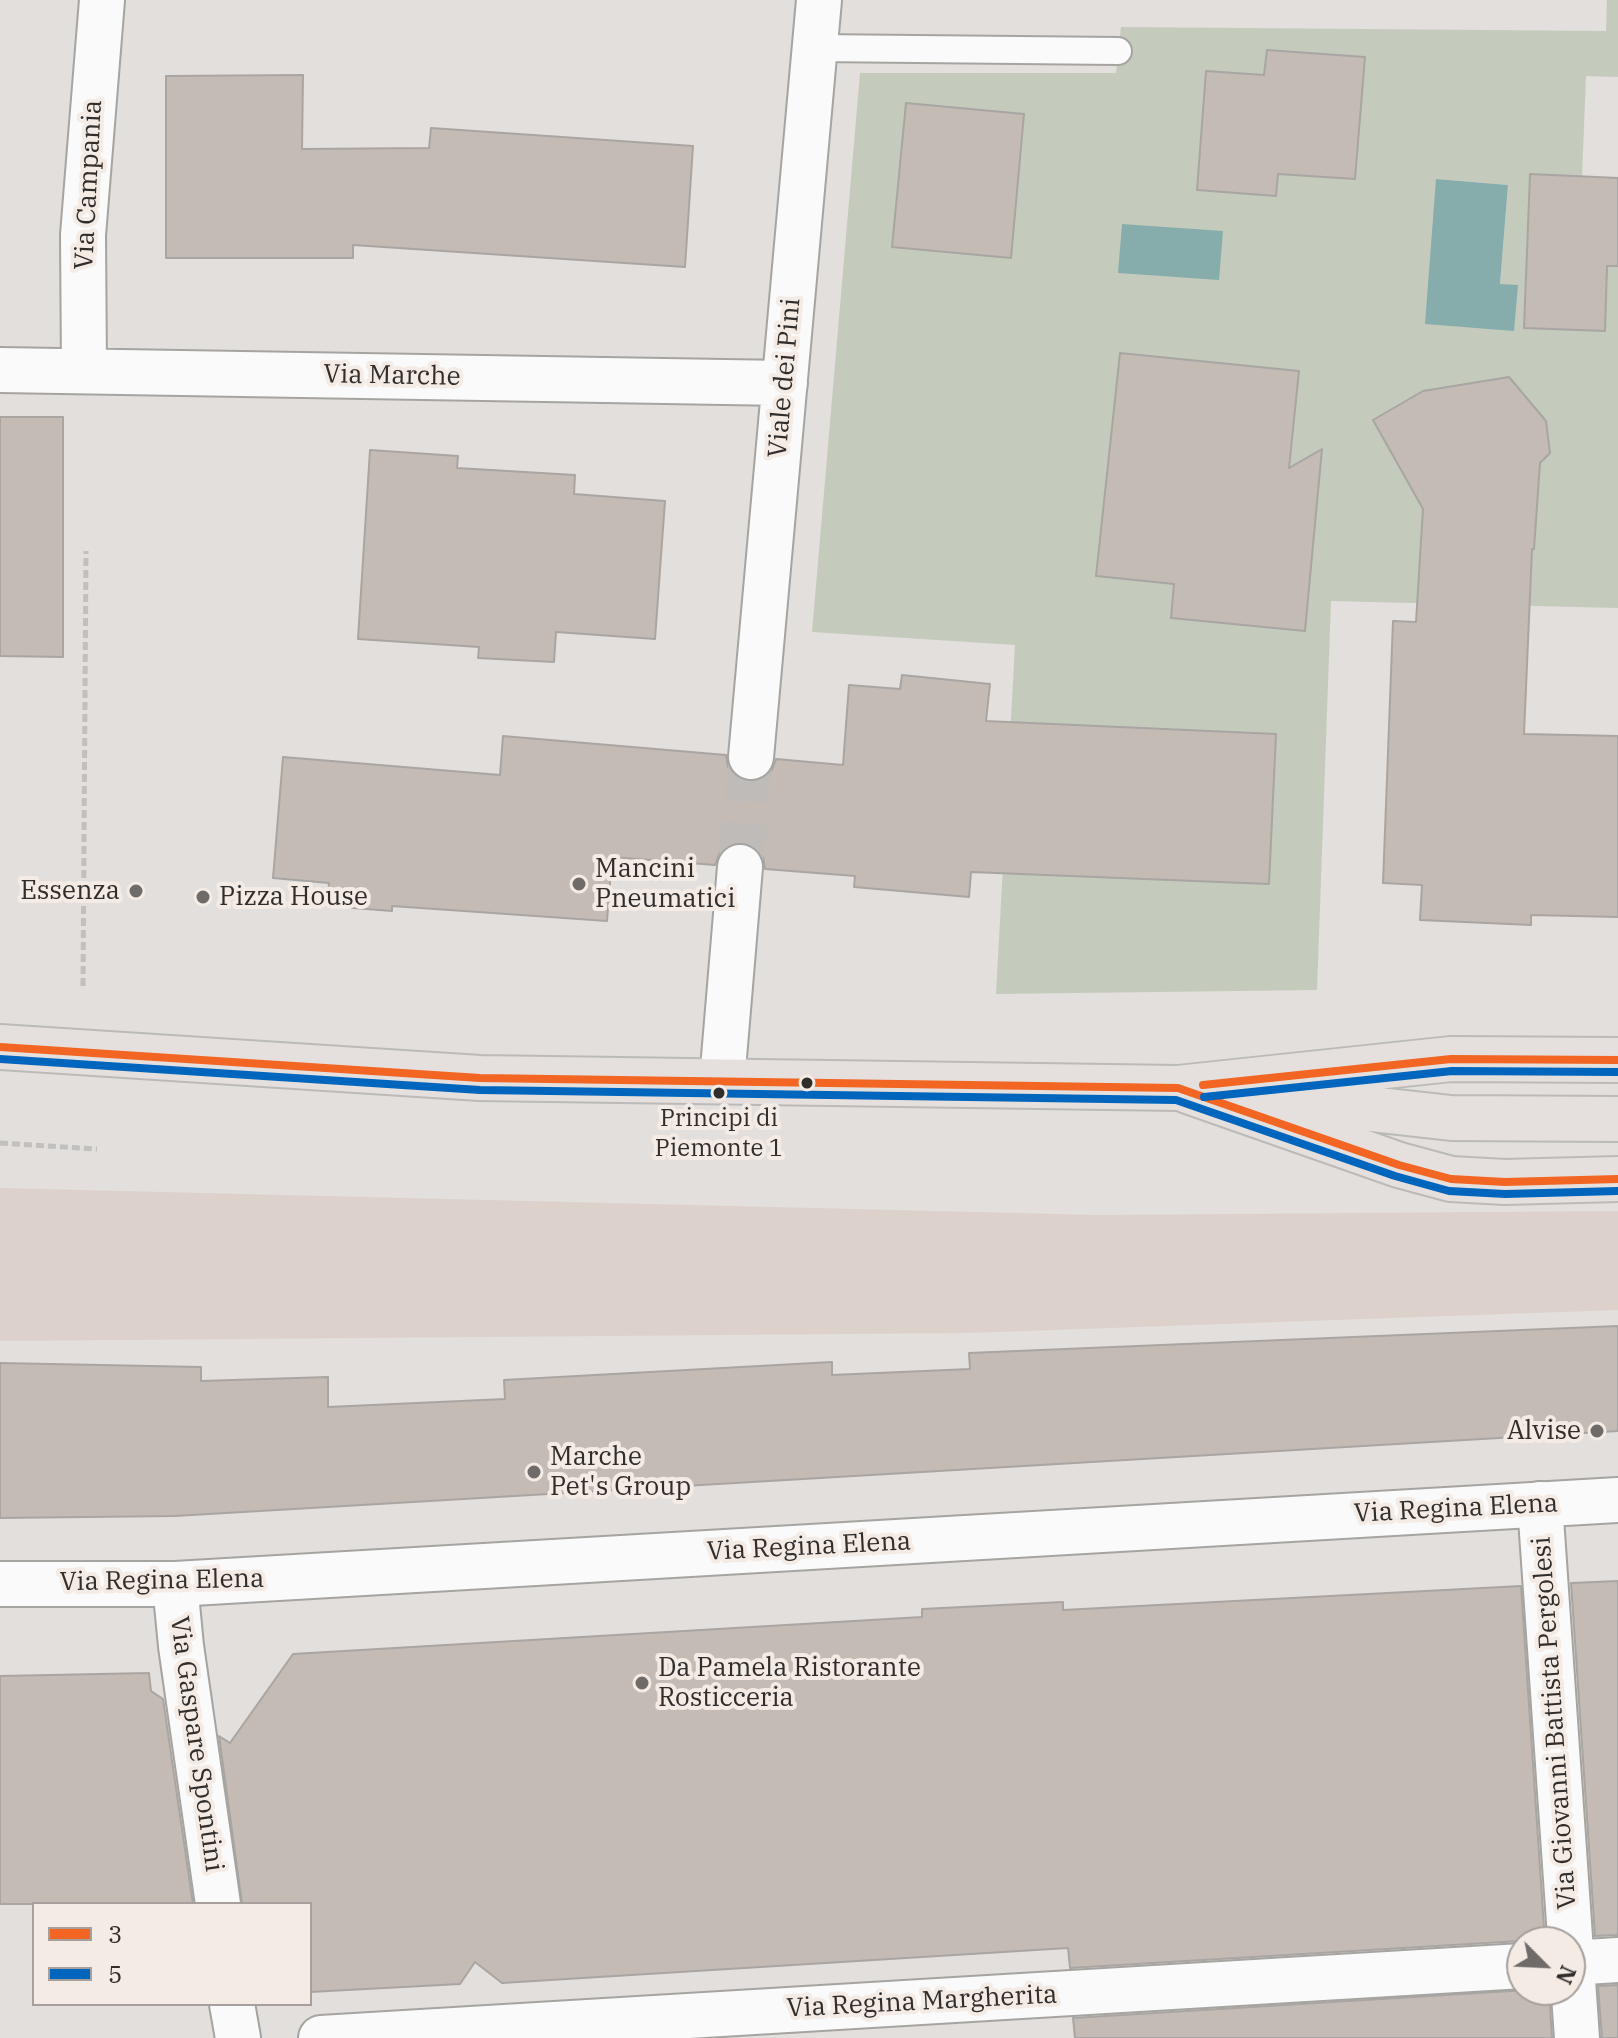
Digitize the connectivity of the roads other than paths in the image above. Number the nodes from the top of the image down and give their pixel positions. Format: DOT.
graph roads {
  1 [pos="102,0"];
  2 [pos="819,0"];
  3 [pos="815,48"];
  4 [pos="1118,51"];
  5 [pos="0,370"];
  6 [pos="84,370"];
  7 [pos="785,383"];
  8 [pos="751,757"];
  9 [pos="740,867"];
  10 [pos="0,1047"];
  11 [pos="1618,1060"];
  12 [pos="722,1081"];
  13 [pos="1178,1088"];
  14 [pos="1618,1119"];
  15 [pos="1618,1179"];
  16 [pos="1618,1500"];
  17 [pos="1540,1504"];
  18 [pos="0,1584"];
  19 [pos="175,1584"];
  20 [pos="218,1902"];
  21 [pos="1569,1926"];
  22 [pos="1618,1960"];
  23 [pos="1586,1962"];
  24 [pos="1506,1967"];
  25 [pos="232,2006"];
  26 [pos="1574,2006"];
  27 [pos="238,2038"];
  28 [pos="321,2038"];
  29 [pos="1577,2038"];
  1 -- 6 [label="street, Via Campania"];
  2 -- 3 [label="street, Viale dei Pini"];
  3 -- 4 [label="lane"];
  3 -- 7 [label="street, Viale dei Pini"];
  5 -- 6 [label="street, Via Marche"];
  6 -- 7 [label="street, Via Marche"];
  7 -- 8 [label="street, Viale dei Pini"];
  9 -- 12 [label="street"];
  10 -- 12 [label="main road"];
  11 -- 13 [label="main road"];
  12 -- 13 [label="main road"];
  13 -- 14 [label="main road"];
  13 -- 15 [label="main road"];
  16 -- 17 [label="street, Via Regina Elena"];
  17 -- 19 [label="street, Via Regina Elena"];
  17 -- 21 [label="street, Via Giovanni Battista Pergolesi"];
  18 -- 19 [label="street, Via Regina Elena"];
  19 -- 20 [label="street, Via Gaspare Spontini"];
  22 -- 23 [label="street"];
  24 -- 28 [label="street, Via Regina Margherita"];
  25 -- 27 [label="street"];
  26 -- 29 [label="street, Via Giovanni Battista Pergolesi"];
}
